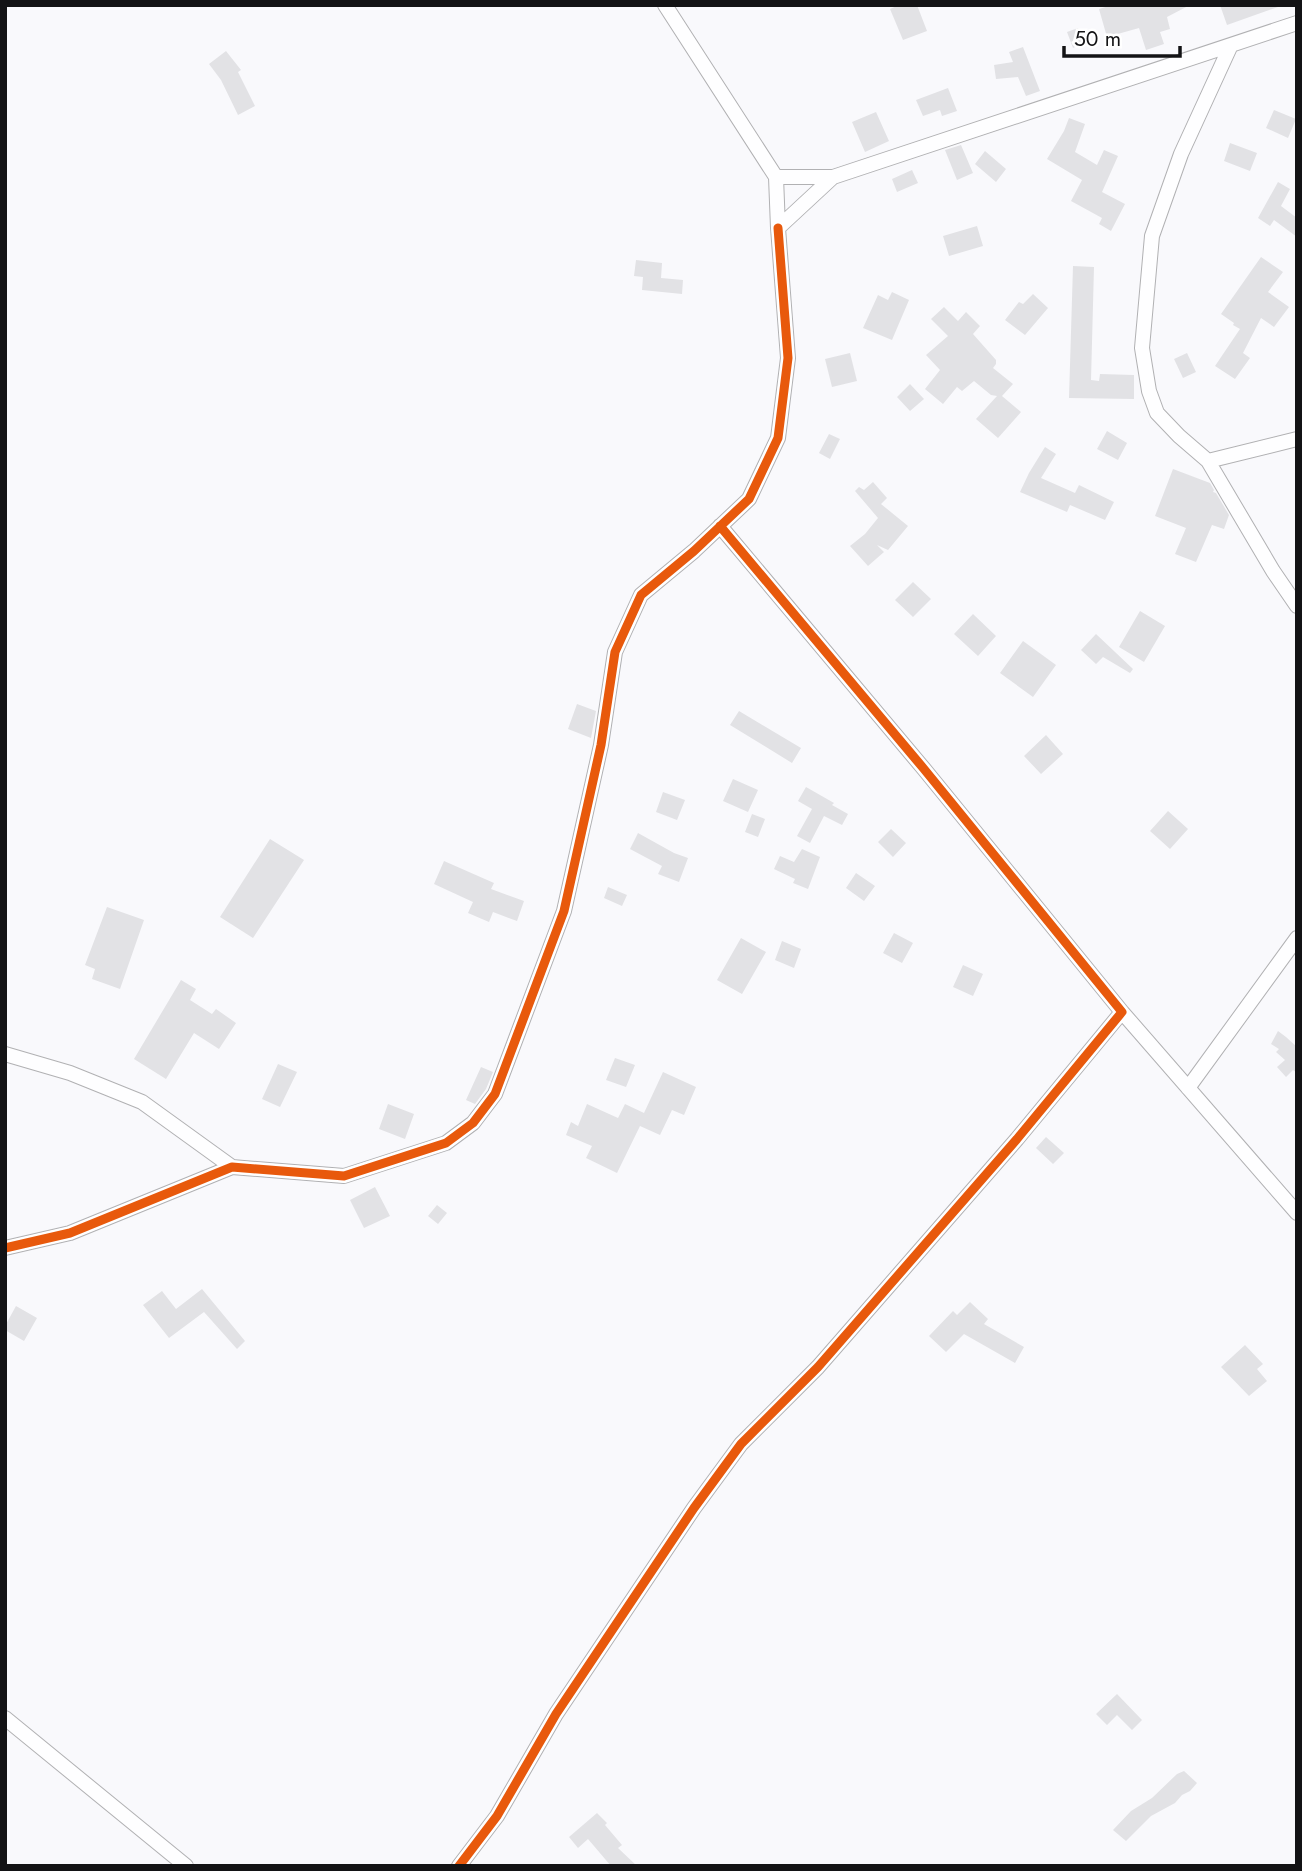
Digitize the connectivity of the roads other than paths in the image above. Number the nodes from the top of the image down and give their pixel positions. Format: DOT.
graph roads {
  1 [pos="665,5"];
  2 [pos="1297,23"];
  3 [pos="1231,45"];
  4 [pos="776,177"];
  5 [pos="833,177"];
  6 [pos="778,228"];
  7 [pos="1297,439"];
  8 [pos="1208,461"];
  9 [pos="720,526"];
  10 [pos="1297,607"];
  11 [pos="1297,938"];
  12 [pos="1122,1012"];
  13 [pos="5,1055"];
  14 [pos="1188,1088"];
  15 [pos="232,1167"];
  16 [pos="1297,1213"];
  17 [pos="5,1248"];
  18 [pos="5,1718"];
  19 [pos="186,1866"];
  20 [pos="460,1866"];
  1 -- 4 [label="street"];
  2 -- 3 [label="street"];
  3 -- 5 [label="street"];
  3 -- 8 [label="street"];
  4 -- 5 [label="street"];
  4 -- 6 [label="street"];
  5 -- 6 [label="street"];
  6 -- 9 [label="street"];
  7 -- 8 [label="street"];
  8 -- 10 [label="street"];
  9 -- 12 [label="street"];
  9 -- 15 [label="street"];
  11 -- 14 [label="street"];
  12 -- 14 [label="street"];
  12 -- 20 [label="street"];
  13 -- 15 [label="street"];
  14 -- 16 [label="street"];
  15 -- 17 [label="street"];
  18 -- 19 [label="street"];
}
